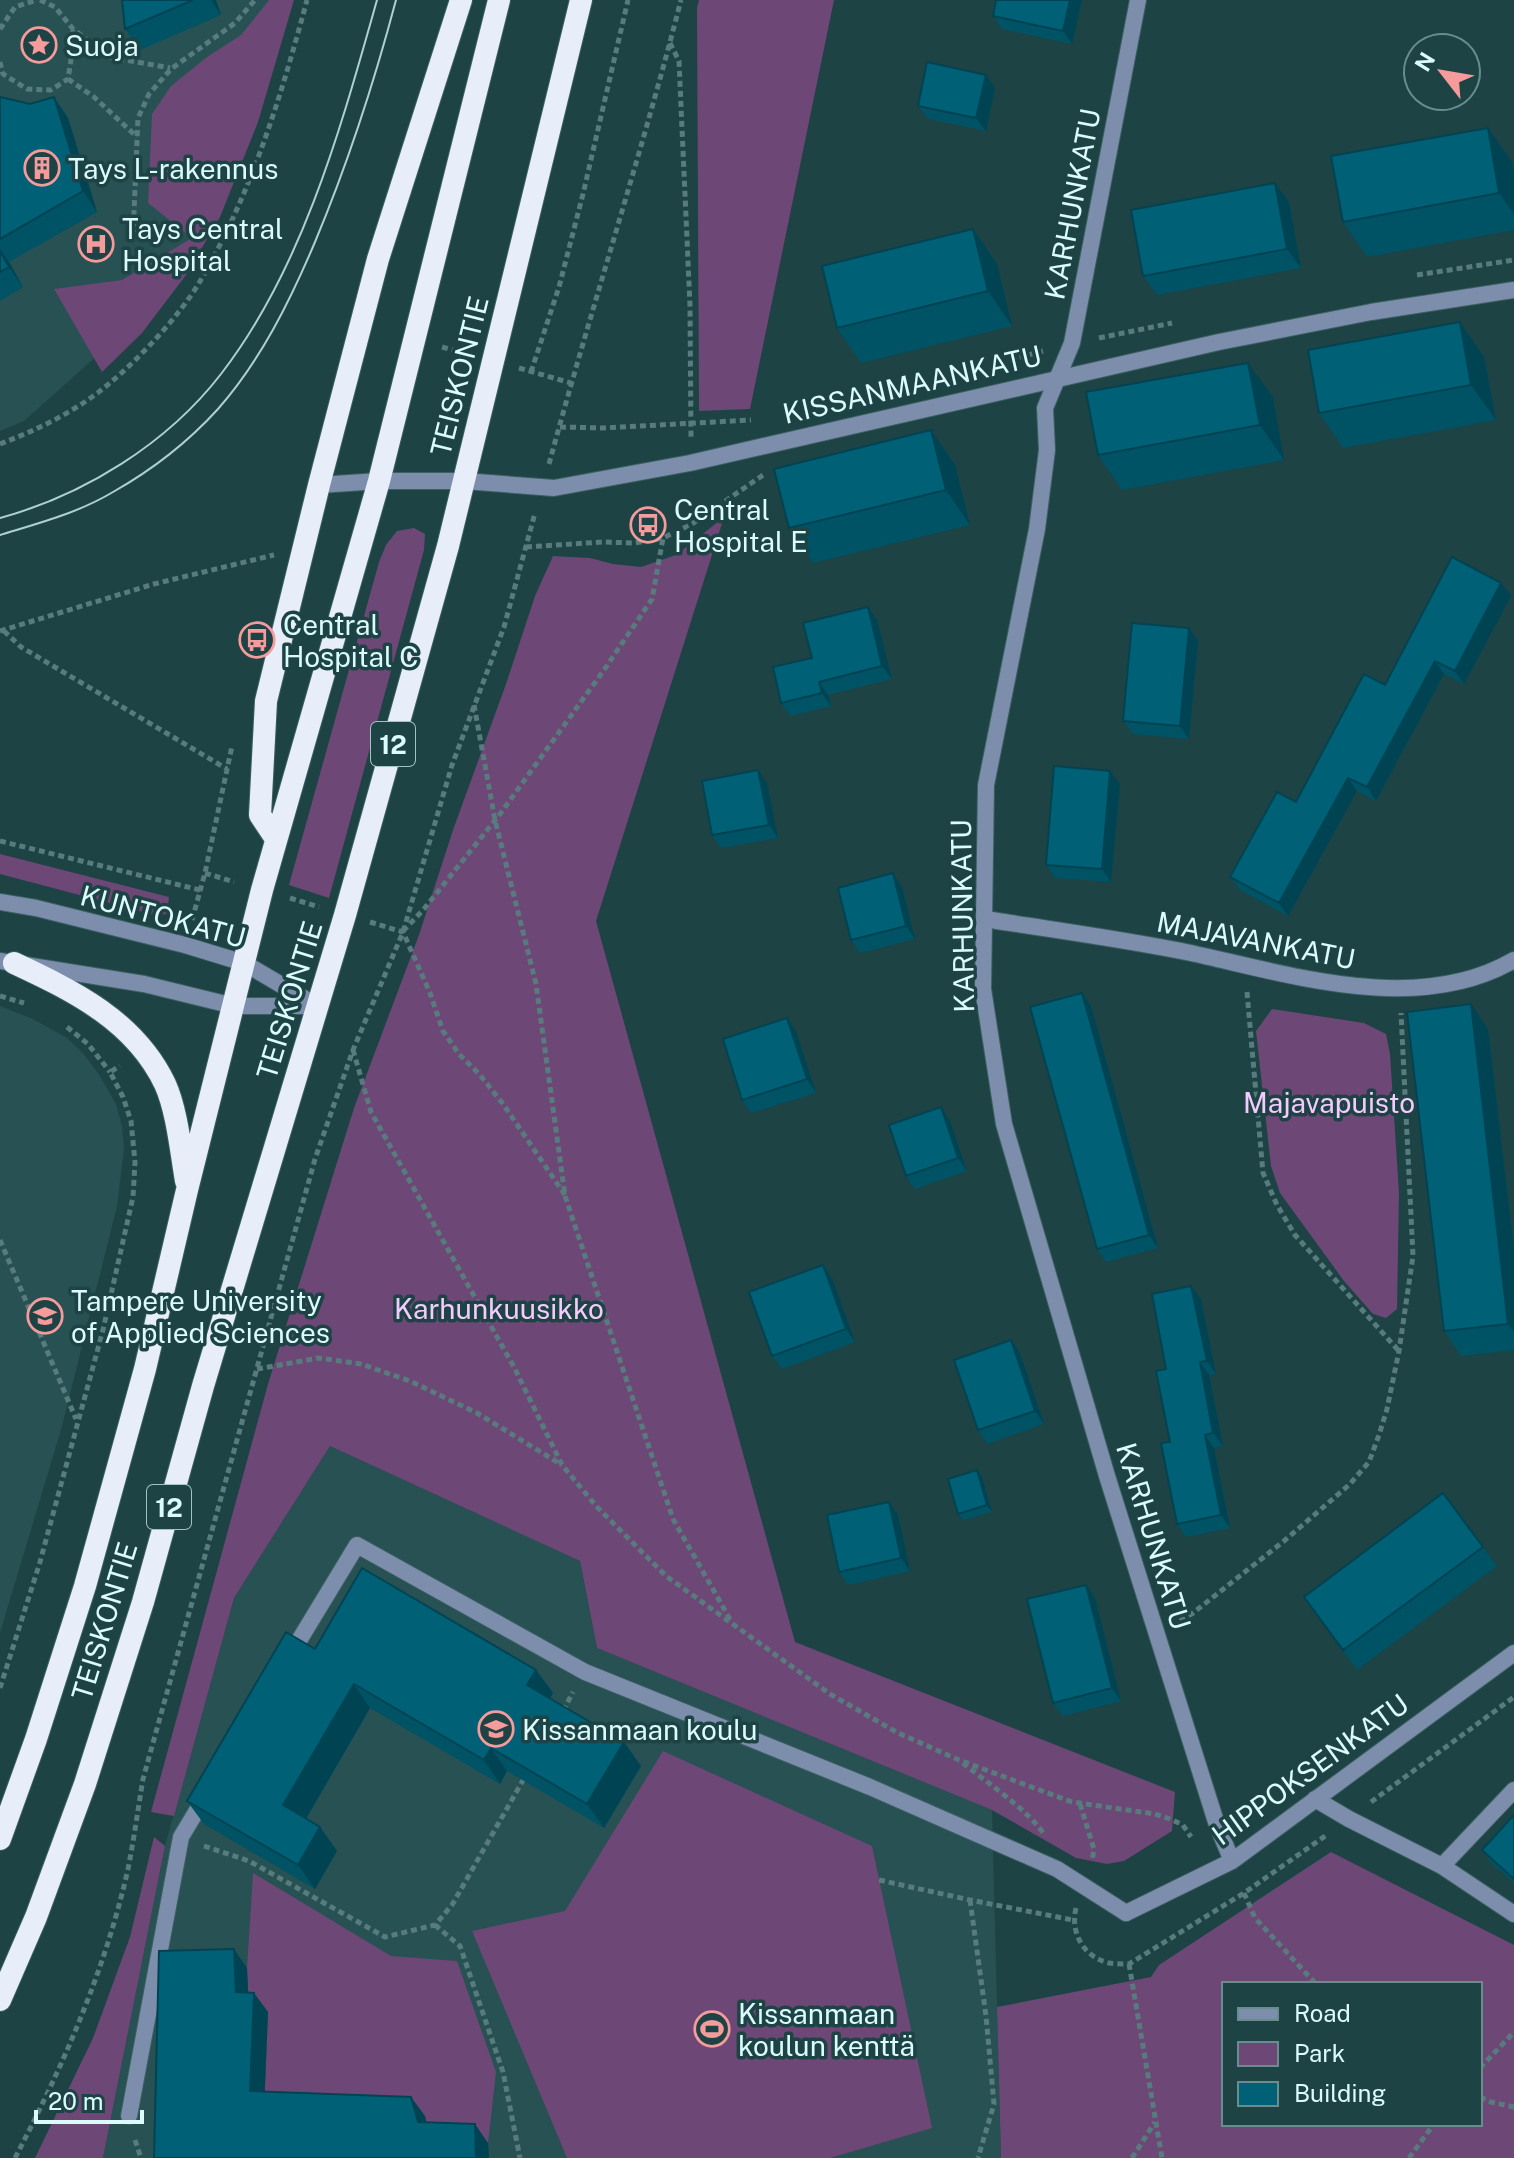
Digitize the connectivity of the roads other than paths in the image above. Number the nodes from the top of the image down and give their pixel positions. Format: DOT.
graph roads {
  1 [pos="461,0"];
  2 [pos="499,0"];
  3 [pos="581,0"];
  4 [pos="1138,0"];
  5 [pos="1514,290"];
  6 [pos="1056,378"];
  7 [pos="379,481"];
  8 [pos="464,481"];
  9 [pos="319,485"];
  10 [pos="276,839"];
  11 [pos="0,902"];
  12 [pos="985,919"];
  13 [pos="1514,960"];
  14 [pos="7,962"];
  15 [pos="244,963"];
  16 [pos="234,1006"];
  17 [pos="317,1006"];
  18 [pos="187,1190"];
  19 [pos="1514,1653"];
  20 [pos="285,1665"];
  21 [pos="213,1784"];
  22 [pos="1514,1790"];
  23 [pos="1315,1799"];
  24 [pos="0,1839"];
  25 [pos="1232,1861"];
  26 [pos="1442,1866"];
  27 [pos="1514,1914"];
  28 [pos="0,2000"];
  29 [pos="129,2116"];
  1 -- 9 [label="highway"];
  2 -- 7 [label="highway, TEISKONTIE / 12"];
  3 -- 8 [label="highway, TEISKONTIE / 12"];
  4 -- 6 [label="street, KARHUNKATU"];
  5 -- 6 [label="street, KISSANMAANKATU"];
  6 -- 8 [label="street, KISSANMAANKATU"];
  6 -- 12 [label="street, KARHUNKATU"];
  7 -- 8 [label="street, KISSANMAANKATU"];
  7 -- 9 [label="street, KISSANMAANKATU"];
  7 -- 10 [label="highway, TEISKONTIE / 12"];
  8 -- 17 [label="highway, TEISKONTIE / 12"];
  9 -- 10 [label="highway"];
  10 -- 15 [label="highway, TEISKONTIE / 12"];
  11 -- 15 [label="street, KUNTOKATU"];
  12 -- 13 [label="street, MAJAVANKATU"];
  12 -- 25 [label="street, KARHUNKATU"];
  14 -- 16 [label="street"];
  14 -- 18 [label="highway"];
  15 -- 16 [label="highway, TEISKONTIE / 12"];
  15 -- 17 [label="street, KUNTOKATU"];
  16 -- 17 [label="street"];
  16 -- 18 [label="highway, TEISKONTIE / 12"];
  17 -- 28 [label="highway, TEISKONTIE / 12"];
  18 -- 24 [label="highway, TEISKONTIE / 12"];
  19 -- 23 [label="street, HIPPOKSENKATU"];
  20 -- 25 [label="street, HIPPOKSENKATU"];
  21 -- 29 [label="street"];
  22 -- 26 [label="street"];
  23 -- 25 [label="street, HIPPOKSENKATU"];
  23 -- 26 [label="street"];
  26 -- 27 [label="street"];
}
